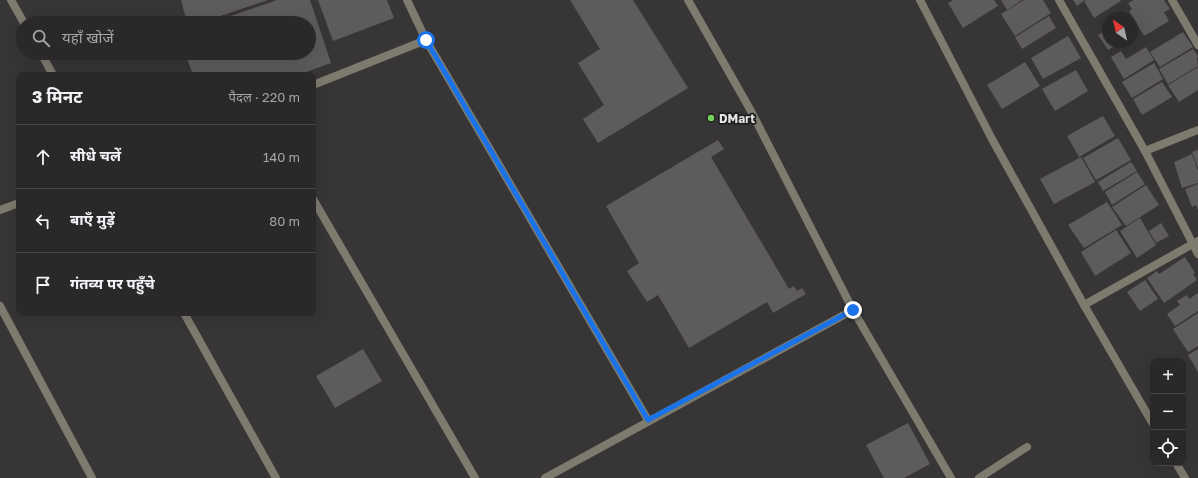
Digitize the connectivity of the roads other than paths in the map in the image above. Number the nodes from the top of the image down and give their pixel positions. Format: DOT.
graph roads {
  1 [pos="11,0"];
  2 [pos="407,0"];
  3 [pos="688,0"];
  4 [pos="920,0"];
  5 [pos="1060,0"];
  6 [pos="1172,0"];
  7 [pos="20,16"];
  8 [pos="1196,36"];
  9 [pos="426,40"];
  10 [pos="1198,44"];
  11 [pos="45,60"];
  12 [pos="51,72"];
  13 [pos="316,84"];
  14 [pos="1198,130"];
  15 [pos="1145,151"];
  16 [pos="316,203"];
  17 [pos="16,204"];
  18 [pos="0,210"];
  19 [pos="1195,242"];
  20 [pos="1198,254"];
  21 [pos="1084,305"];
  22 [pos="0,306"];
  23 [pos="853,310"];
  24 [pos="186,316"];
  25 [pos="1150,419"];
  26 [pos="648,420"];
  27 [pos="1027,447"];
  28 [pos="1178,466"];
  29 [pos="92,478"];
  30 [pos="276,478"];
  31 [pos="475,478"];
  32 [pos="545,478"];
  33 [pos="951,478"];
  34 [pos="979,478"];
  35 [pos="1184,478"];
  1 -- 7 [label="street"];
  2 -- 9 [label="street"];
  3 -- 23 [label="street"];
  4 -- 21 [label="street"];
  5 -- 15 [label="street"];
  6 -- 8 [label="street"];
  8 -- 10 [label="street"];
  9 -- 13 [label="street"];
  9 -- 26 [label="street"];
  11 -- 12 [label="street"];
  14 -- 15 [label="street"];
  15 -- 19 [label="street"];
  16 -- 31 [label="street"];
  17 -- 18 [label="street"];
  19 -- 20 [label="street"];
  19 -- 21 [label="street"];
  21 -- 25 [label="street"];
  22 -- 29 [label="street"];
  23 -- 26 [label="street"];
  23 -- 33 [label="street"];
  24 -- 30 [label="street"];
  26 -- 32 [label="street"];
  27 -- 34 [label="street"];
  28 -- 35 [label="street"];
}
